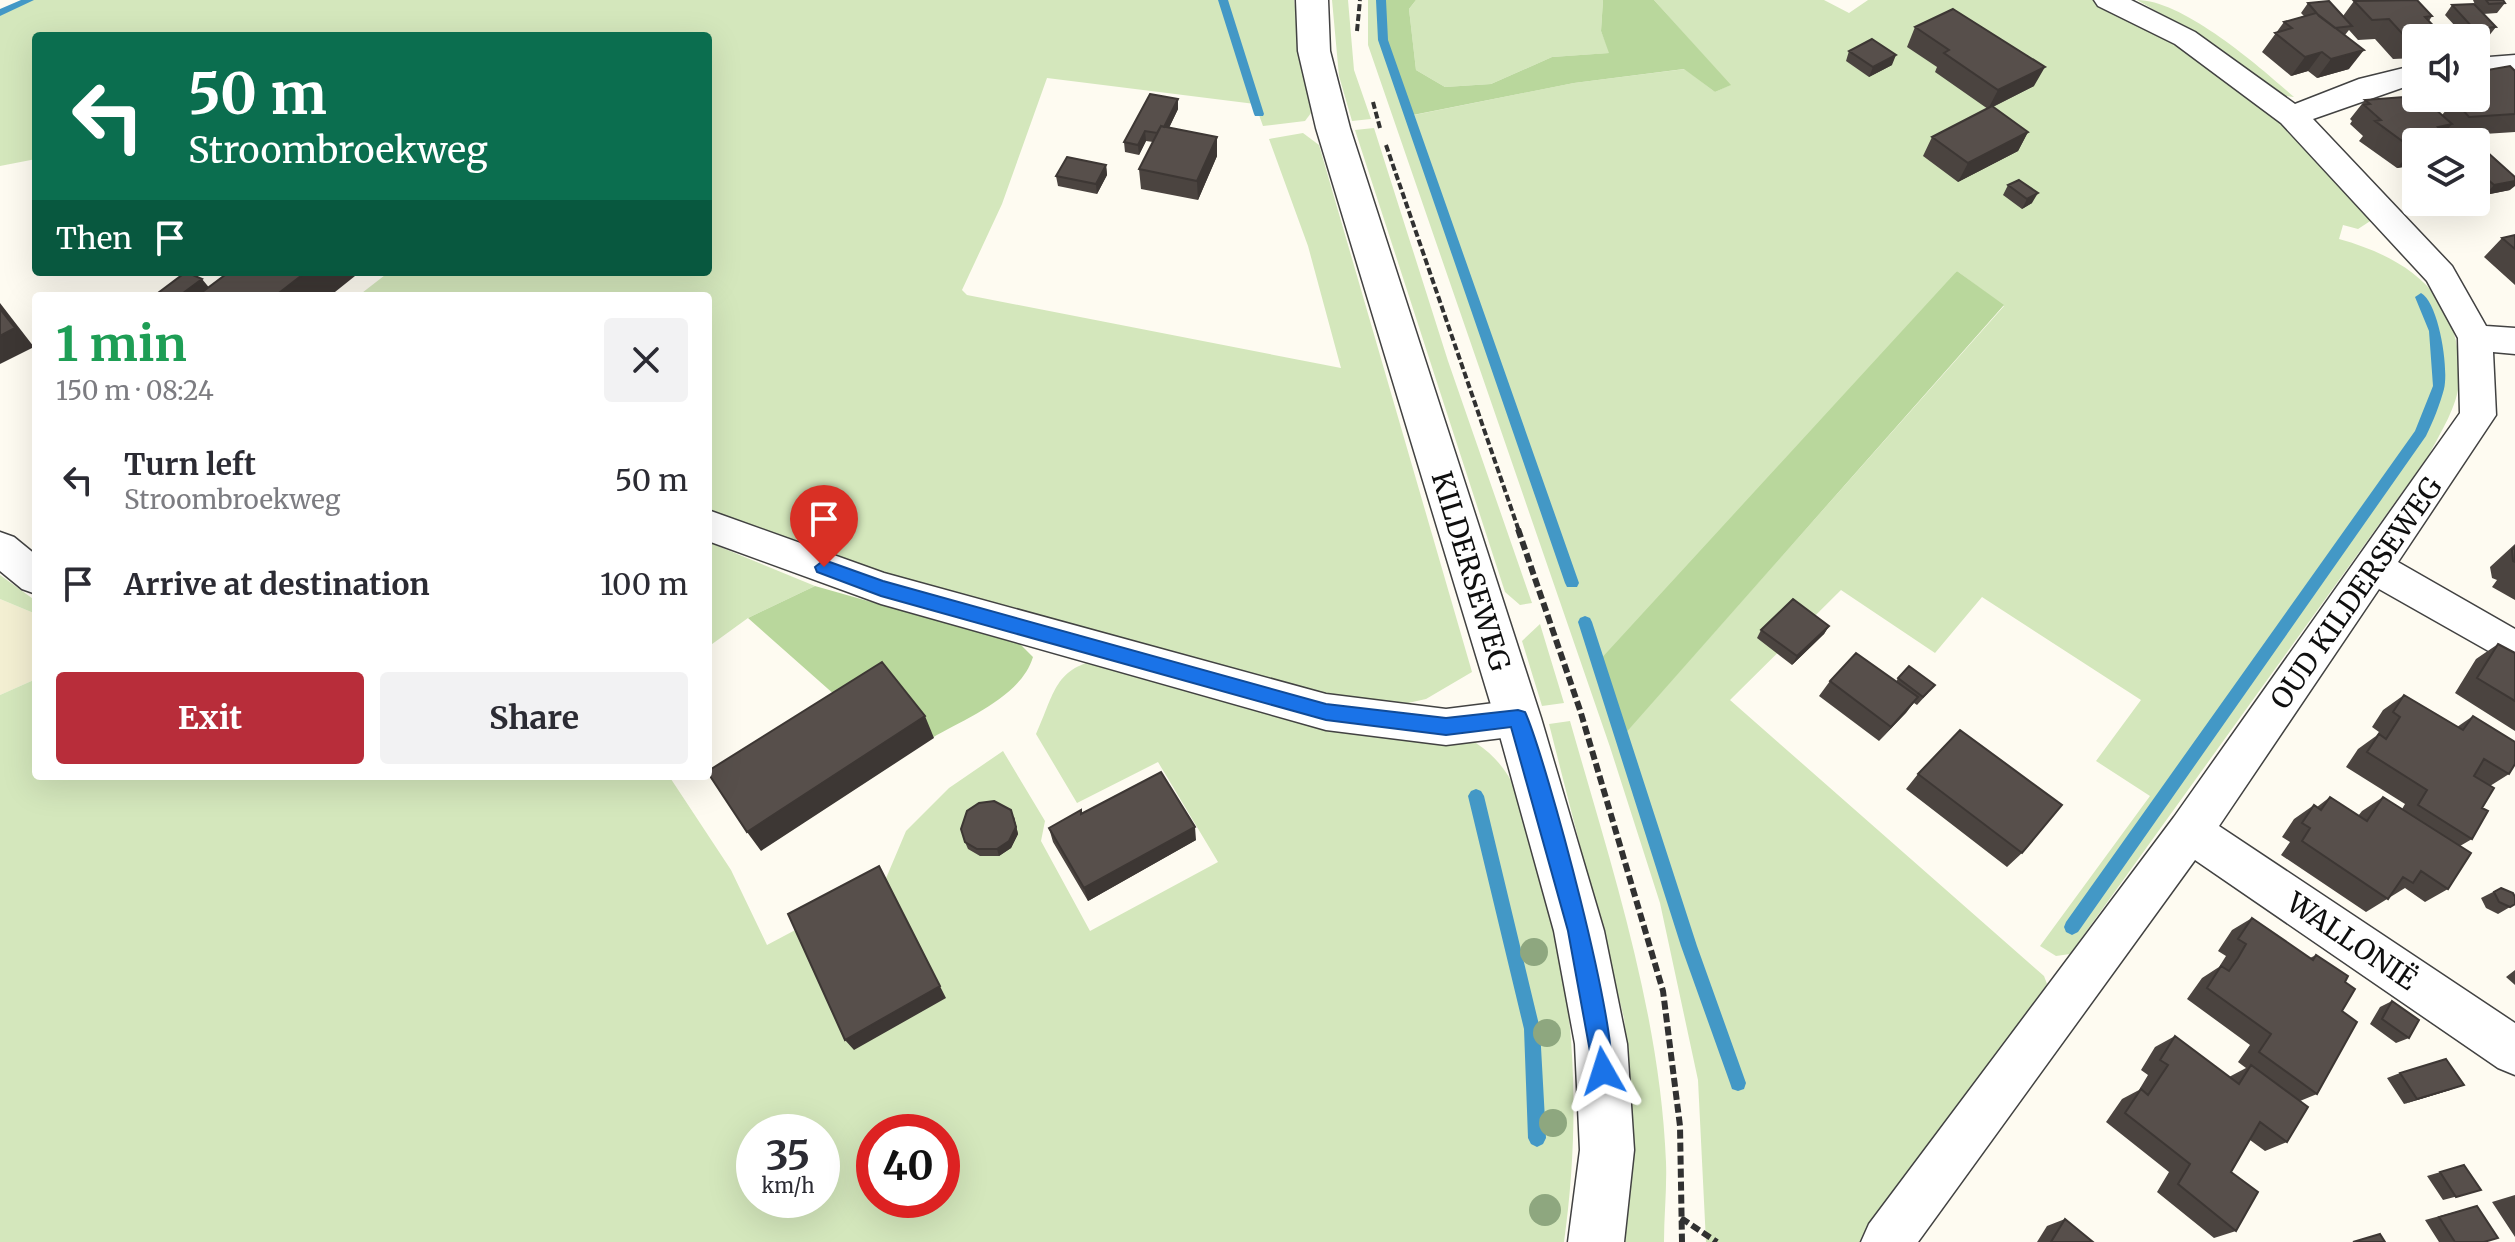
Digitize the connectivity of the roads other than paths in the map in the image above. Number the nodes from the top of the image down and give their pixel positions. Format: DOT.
graph roads {
  1 [pos="1312,0"];
  2 [pos="2108,0"];
  3 [pos="2515,64"];
  4 [pos="2490,66"];
  5 [pos="2402,78"];
  6 [pos="2292,116"];
  7 [pos="2475,338"];
  8 [pos="2515,341"];
  9 [pos="712,526"];
  10 [pos="0,548"];
  11 [pos="2374,567"];
  12 [pos="32,575"];
  13 [pos="2515,649"];
  14 [pos="1518,718"];
  15 [pos="2190,831"];
  16 [pos="2515,1051"];
  17 [pos="1596,1242"];
  18 [pos="1887,1242"];
  1 -- 14 [label="street, KILDERSEWEG"];
  2 -- 6 [label="street, OUD KILDERSEWEG"];
  3 -- 4 [label="street"];
  5 -- 6 [label="street"];
  6 -- 7 [label="street, OUD KILDERSEWEG"];
  7 -- 8 [label="street"];
  7 -- 11 [label="street, OUD KILDERSEWEG"];
  9 -- 14 [label="street"];
  10 -- 12 [label="street"];
  11 -- 13 [label="street"];
  11 -- 15 [label="street, OUD KILDERSEWEG"];
  14 -- 17 [label="street, KILDERSEWEG"];
  15 -- 16 [label="street, WALLONIË"];
  15 -- 18 [label="street, OUD KILDERSEWEG"];
}
